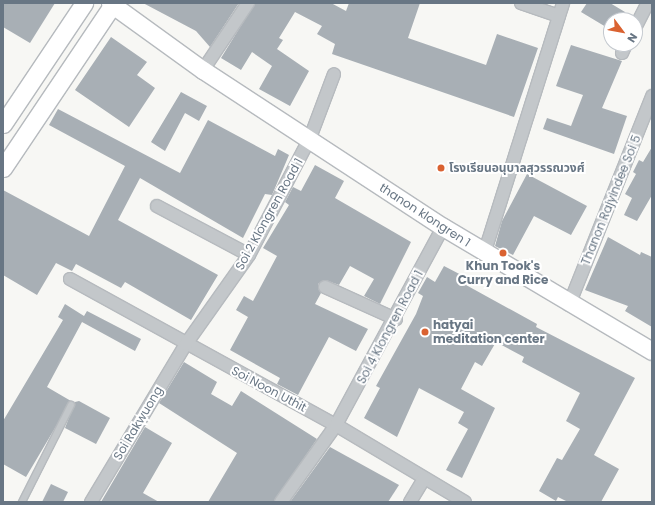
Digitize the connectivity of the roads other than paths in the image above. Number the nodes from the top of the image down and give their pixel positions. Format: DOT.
graph roads {
  1 [pos="84,3"];
  2 [pos="248,3"];
  3 [pos="521,3"];
  4 [pos="563,3"];
  5 [pos="648,3"];
  6 [pos="112,4"];
  7 [pos="643,13"];
  8 [pos="559,16"];
  9 [pos="203,70"];
  10 [pos="334,74"];
  11 [pos="652,96"];
  12 [pos="3,124"];
  13 [pos="310,138"];
  14 [pos="3,168"];
  15 [pos="157,206"];
  16 [pos="443,227"];
  17 [pos="484,254"];
  18 [pos="249,255"];
  19 [pos="70,279"];
  20 [pos="325,287"];
  21 [pos="569,304"];
  22 [pos="396,319"];
  23 [pos="186,344"];
  24 [pos="652,351"];
  25 [pos="71,405"];
  26 [pos="336,426"];
  27 [pos="424,479"];
  28 [pos="22,502"];
  29 [pos="91,502"];
  30 [pos="281,502"];
  31 [pos="410,502"];
  32 [pos="465,502"];
  1 -- 12 [label="street"];
  2 -- 9 [label="street"];
  3 -- 8 [label="street"];
  4 -- 8 [label="street"];
  5 -- 7 [label="street"];
  6 -- 9 [label="street, thanon klongren 1"];
  6 -- 14 [label="street"];
  8 -- 17 [label="street"];
  9 -- 13 [label="street, thanon klongren 1"];
  10 -- 13 [label="street, Soi 2 Klongren Road 1"];
  11 -- 21 [label="street, Thanon Rajyindee Soi 5"];
  13 -- 16 [label="street, thanon klongren 1"];
  13 -- 18 [label="street, Soi 2 Klongren Road 1"];
  15 -- 18 [label="street"];
  16 -- 17 [label="street, thanon klongren 1"];
  16 -- 22 [label="street, Soi 4 Klongren Road 1"];
  17 -- 21 [label="street, thanon klongren 1"];
  18 -- 23 [label="street, Soi 2 Klongren Road 1"];
  19 -- 23 [label="street, Soi Noon Uthit"];
  20 -- 22 [label="street"];
  21 -- 24 [label="street, thanon klongren 1"];
  22 -- 26 [label="street, Soi 4 Klongren Road 1"];
  23 -- 26 [label="street, Soi Noon Uthit"];
  23 -- 29 [label="street, Soi Rakwuong"];
  25 -- 28 [label="lane"];
  26 -- 27 [label="street, Soi Noon Uthit"];
  26 -- 30 [label="street, Soi 4 Klongren Road 1"];
  27 -- 31 [label="street"];
  27 -- 32 [label="street, Soi Noon Uthit"];
}
